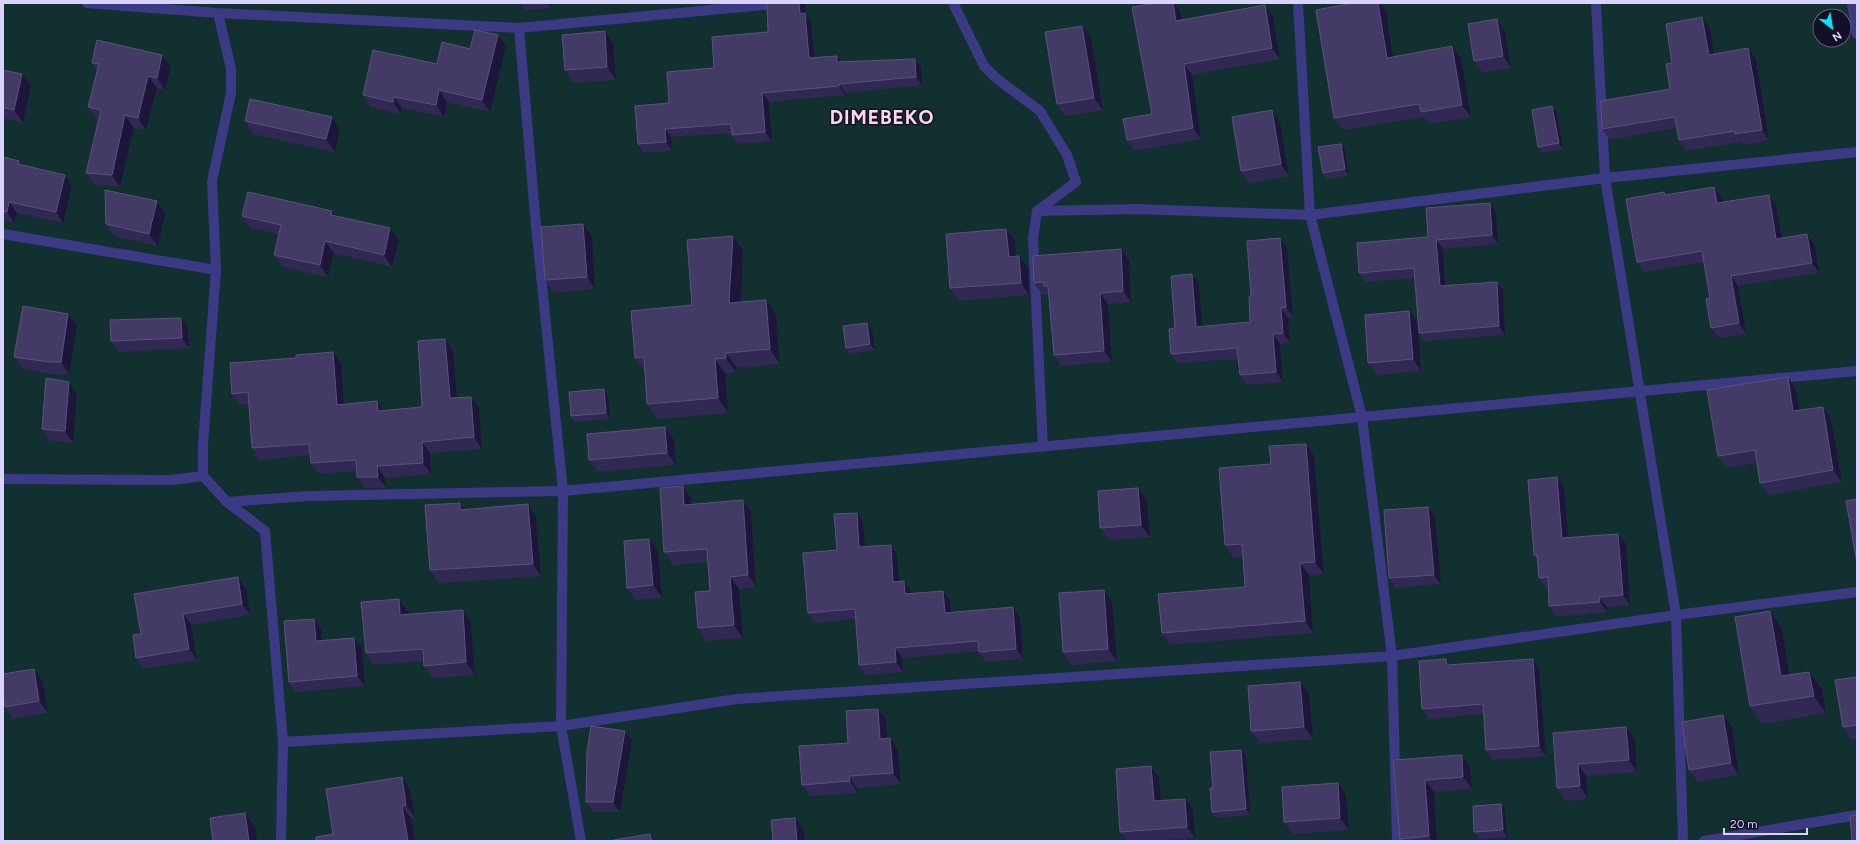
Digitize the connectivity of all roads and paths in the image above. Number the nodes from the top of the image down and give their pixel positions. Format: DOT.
graph roads {
  1 [pos="87,3"];
  2 [pos="784,3"];
  3 [pos="953,3"];
  4 [pos="1298,3"];
  5 [pos="1596,3"];
  6 [pos="1852,3"];
  7 [pos="218,13"];
  8 [pos="519,28"];
  9 [pos="1857,34"];
  10 [pos="1857,152"];
  11 [pos="1605,178"];
  12 [pos="1037,210"];
  13 [pos="1310,215"];
  14 [pos="3,234"];
  15 [pos="216,270"];
  16 [pos="1857,371"];
  17 [pos="1638,392"];
  18 [pos="1362,417"];
  19 [pos="1043,447"];
  20 [pos="203,476"];
  21 [pos="3,480"];
  22 [pos="563,491"];
  23 [pos="227,502"];
  24 [pos="1857,592"];
  25 [pos="1676,615"];
  26 [pos="1392,656"];
  27 [pos="561,726"];
  28 [pos="283,742"];
  29 [pos="1857,815"];
  30 [pos="281,841"];
  31 [pos="581,841"];
  32 [pos="1397,841"];
  33 [pos="1683,841"];
  34 [pos="1704,841"];
  1 -- 7 [label="street"];
  2 -- 8 [label="street"];
  3 -- 12 [label="street"];
  4 -- 13 [label="street"];
  5 -- 11 [label="street"];
  6 -- 9 [label="street"];
  7 -- 8 [label="street"];
  7 -- 15 [label="street"];
  8 -- 22 [label="street"];
  10 -- 11 [label="street"];
  11 -- 13 [label="street"];
  11 -- 17 [label="street"];
  12 -- 13 [label="street"];
  12 -- 19 [label="street"];
  13 -- 18 [label="street"];
  14 -- 15 [label="street"];
  15 -- 20 [label="street"];
  16 -- 17 [label="street"];
  17 -- 18 [label="street"];
  17 -- 25 [label="street"];
  18 -- 19 [label="street"];
  18 -- 26 [label="street"];
  19 -- 22 [label="street"];
  20 -- 21 [label="street"];
  20 -- 23 [label="street"];
  22 -- 23 [label="street"];
  22 -- 27 [label="street"];
  23 -- 28 [label="street"];
  24 -- 25 [label="street"];
  25 -- 26 [label="street"];
  25 -- 33 [label="street"];
  26 -- 27 [label="street"];
  26 -- 32 [label="street"];
  27 -- 28 [label="street"];
  27 -- 31 [label="street"];
  28 -- 30 [label="street"];
  29 -- 34 [label="street"];
}
